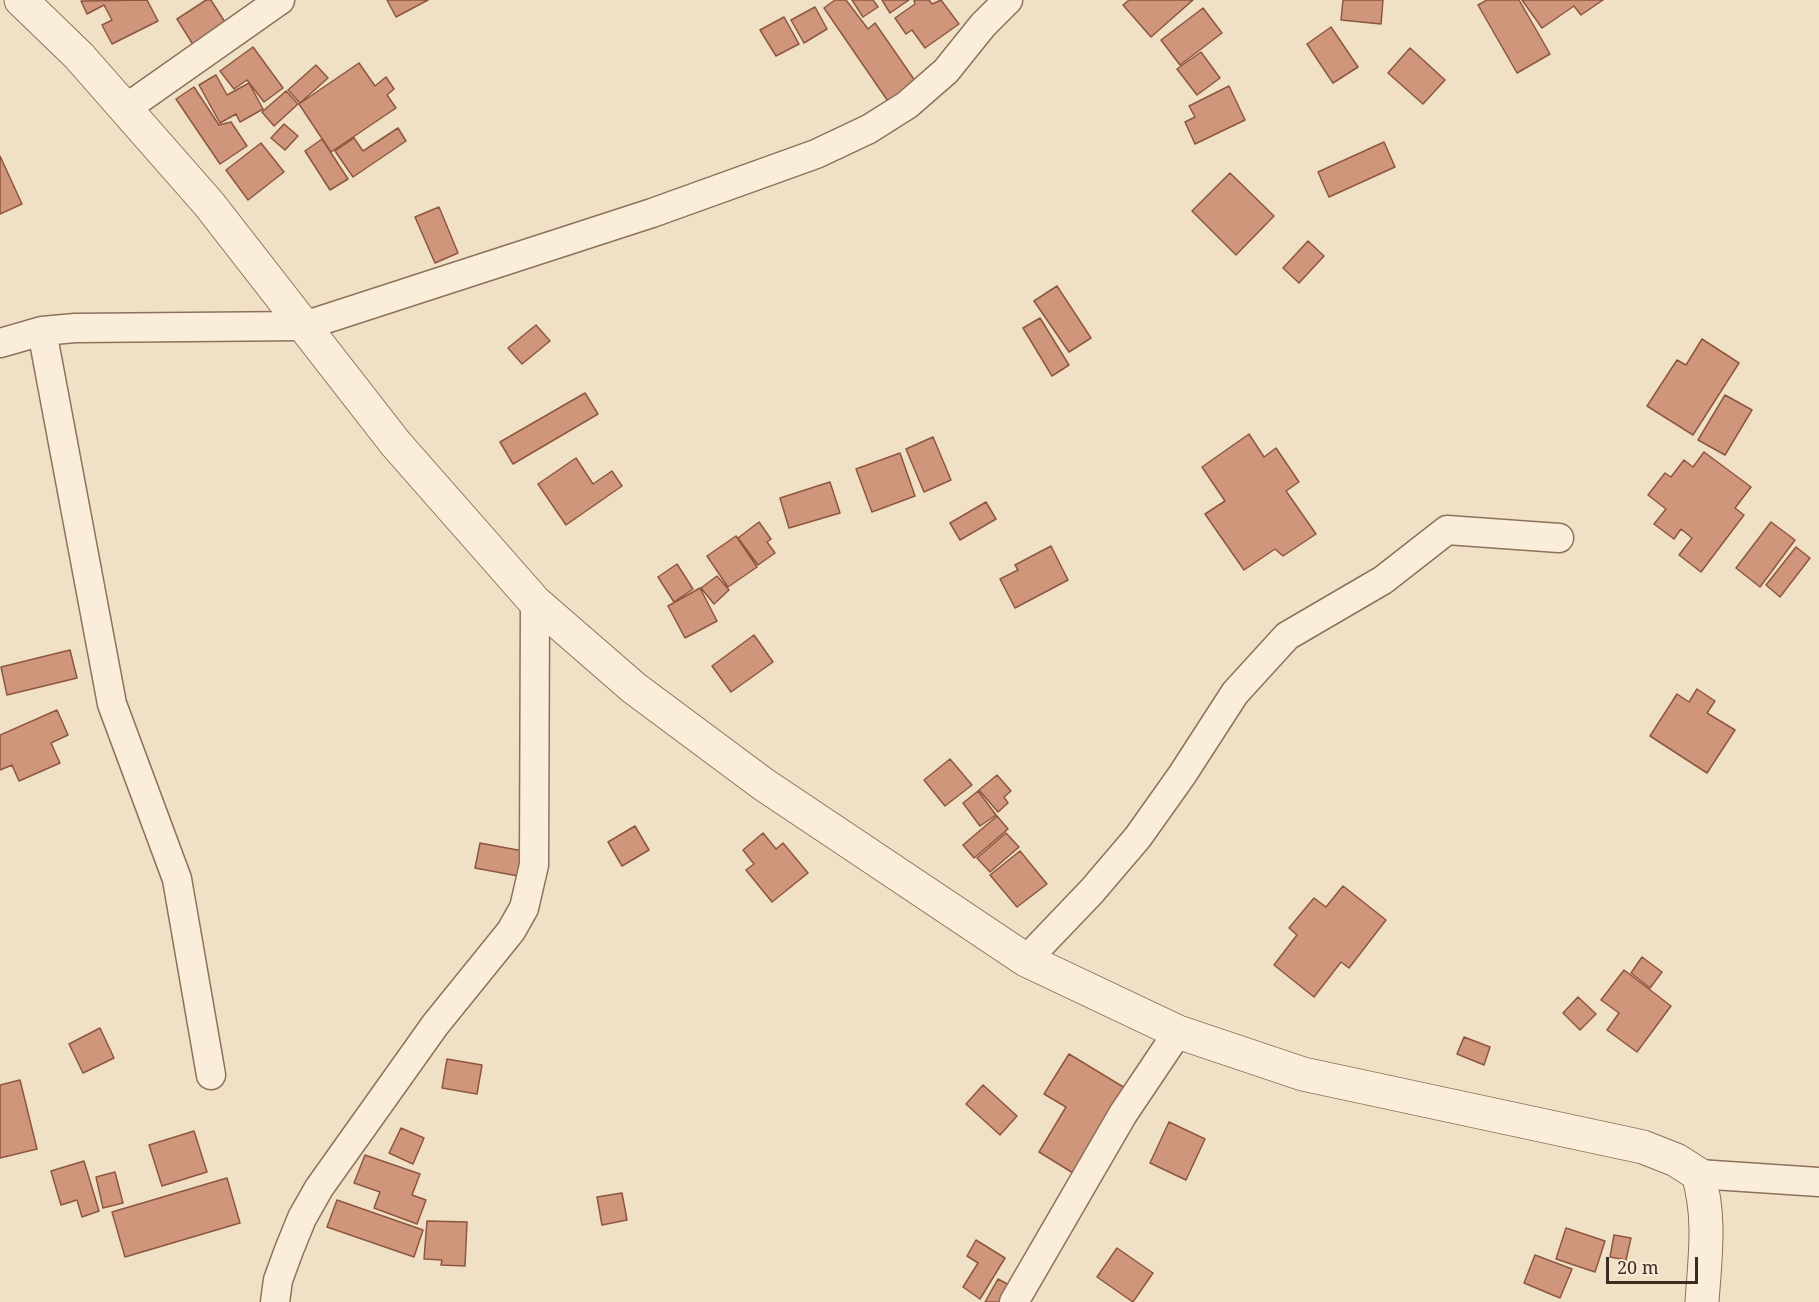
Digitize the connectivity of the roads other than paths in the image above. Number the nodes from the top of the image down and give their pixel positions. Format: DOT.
graph roads {
  1 [pos="21,0"];
  2 [pos="280,0"];
  3 [pos="1008,0"];
  4 [pos="978,12"];
  5 [pos="125,109"];
  6 [pos="304,326"];
  7 [pos="42,332"];
  8 [pos="0,343"];
  9 [pos="1559,538"];
  10 [pos="535,602"];
  11 [pos="1026,960"];
  12 [pos="1178,1032"];
  13 [pos="211,1075"];
  14 [pos="1698,1174"];
  15 [pos="1819,1182"];
  16 [pos="275,1302"];
  17 [pos="1014,1302"];
  18 [pos="1702,1302"];
  1 -- 5 [label="street"];
  2 -- 5 [label="street"];
  3 -- 4 [label="street"];
  4 -- 6 [label="street"];
  5 -- 6 [label="street"];
  6 -- 7 [label="street"];
  6 -- 10 [label="street"];
  7 -- 8 [label="street"];
  7 -- 13 [label="street"];
  9 -- 11 [label="street"];
  10 -- 11 [label="street"];
  10 -- 16 [label="street"];
  11 -- 12 [label="street"];
  12 -- 14 [label="street"];
  12 -- 17 [label="street"];
  14 -- 15 [label="street"];
  14 -- 18 [label="street"];
}
